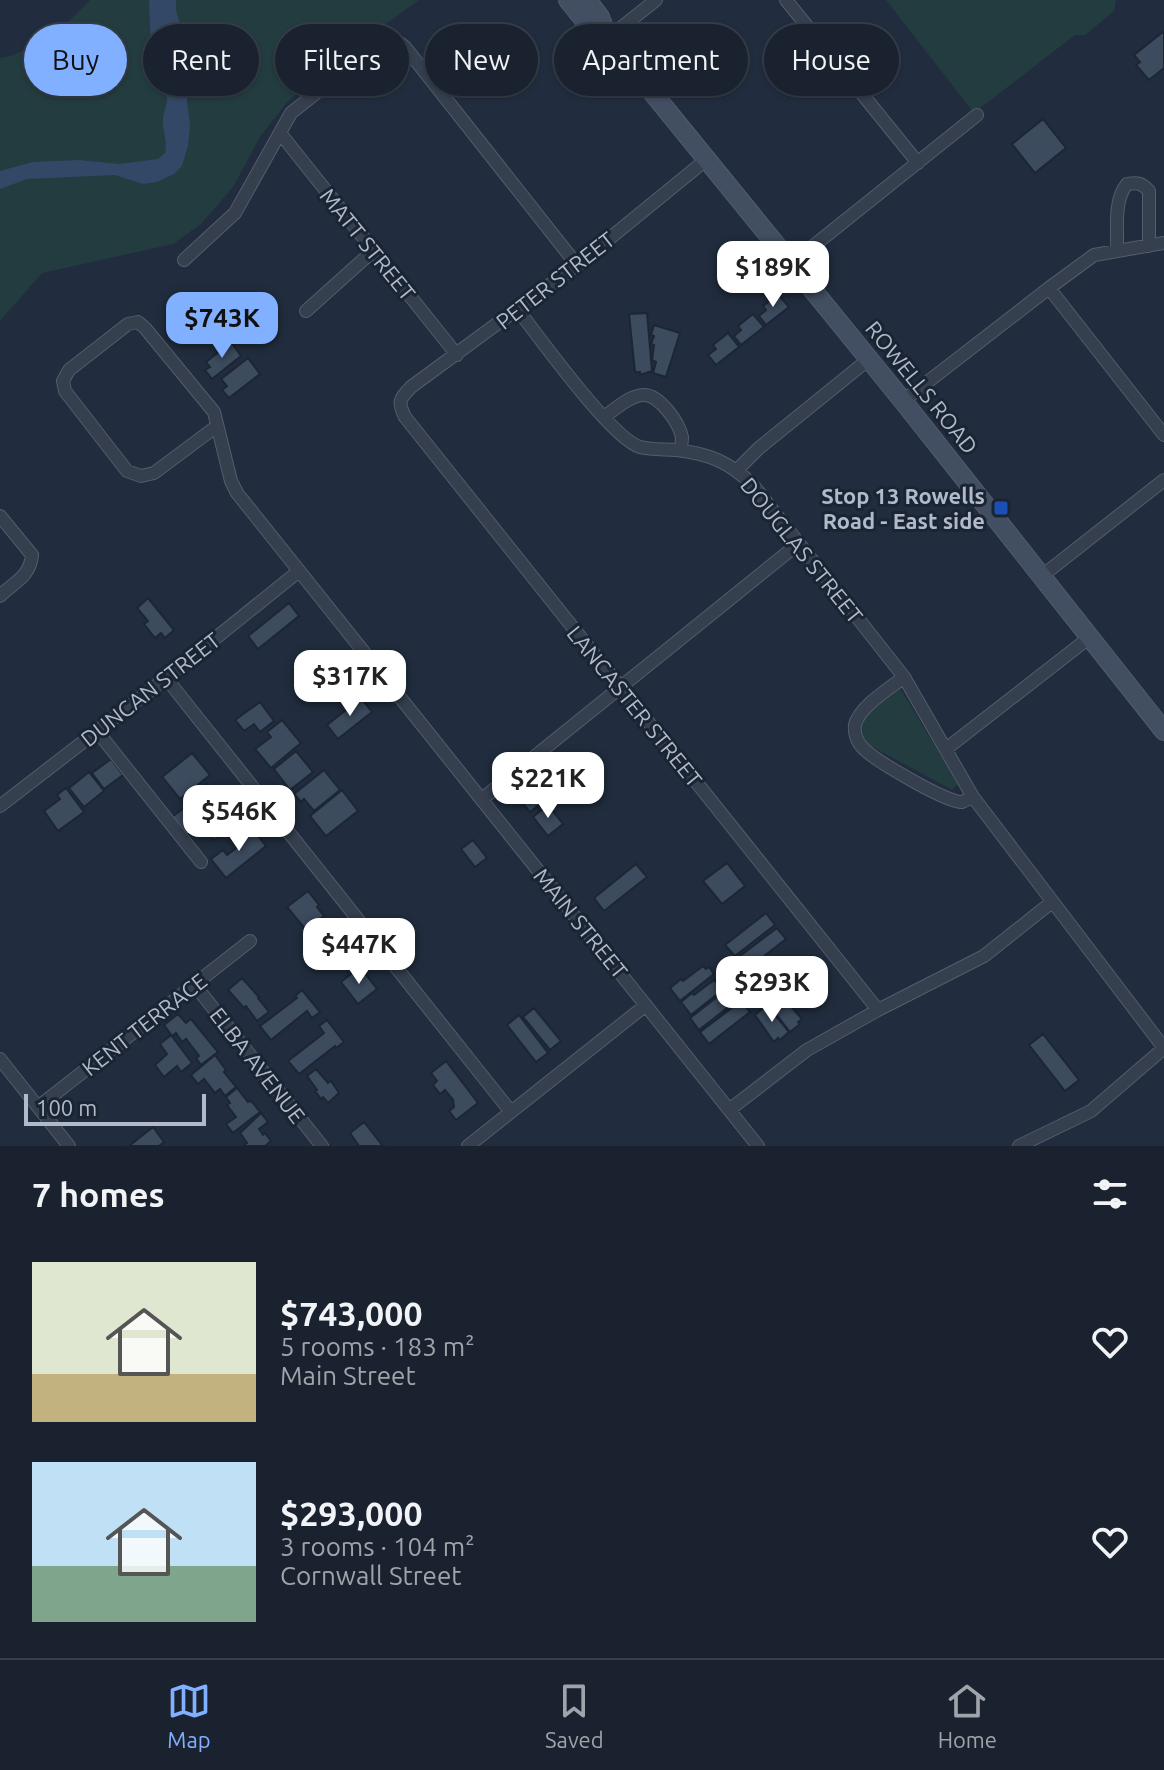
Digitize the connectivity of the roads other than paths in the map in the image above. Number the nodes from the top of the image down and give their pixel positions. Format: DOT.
graph roads {
  1 [pos="568,0"];
  2 [pos="587,0"];
  3 [pos="656,0"];
  4 [pos="786,0"];
  5 [pos="587,24"];
  6 [pos="603,24"];
  7 [pos="626,24"];
  8 [pos="655,96"];
  9 [pos="977,115"];
  10 [pos="280,133"];
  11 [pos="707,159"];
  12 [pos="918,163"];
  13 [pos="1164,243"];
  14 [pos="1149,246"];
  15 [pos="374,250"];
  16 [pos="1117,250"];
  17 [pos="184,260"];
  18 [pos="792,263"];
  19 [pos="577,265"];
  20 [pos="1049,288"];
  21 [pos="518,310"];
  22 [pos="306,311"];
  23 [pos="457,355"];
  24 [pos="869,359"];
  25 [pos="401,398"];
  26 [pos="903,401"];
  27 [pos="604,417"];
  28 [pos="217,426"];
  29 [pos="1164,435"];
  30 [pos="681,450"];
  31 [pos="737,470"];
  32 [pos="1164,480"];
  33 [pos="0,516"];
  34 [pos="798,544"];
  35 [pos="299,571"];
  36 [pos="1042,576"];
  37 [pos="0,596"];
  38 [pos="1090,637"];
  39 [pos="904,677"];
  40 [pos="166,678"];
  41 [pos="621,688"];
  42 [pos="97,731"];
  43 [pos="1164,731"];
  44 [pos="946,749"];
  45 [pos="973,797"];
  46 [pos="482,799"];
  47 [pos="0,806"];
  48 [pos="201,862"];
  49 [pos="1052,902"];
  50 [pos="250,941"];
  51 [pos="194,984"];
  52 [pos="646,1005"];
  53 [pos="878,1010"];
  54 [pos="1164,1048"];
  55 [pos="0,1059"];
  56 [pos="38,1107"];
  57 [pos="729,1110"];
  58 [pos="511,1112"];
  59 [pos="69,1146"];
  60 [pos="322,1146"];
  61 [pos="468,1146"];
  62 [pos="758,1146"];
  63 [pos="1019,1146"];
  1 -- 5 [label="main road, ROWELLS ROAD"];
  2 -- 6 [label="main road, ROWELLS ROAD"];
  3 -- 7 [label="street"];
  4 -- 12 [label="street"];
  8 -- 11 [label="main road, ROWELLS ROAD"];
  9 -- 12 [label="street"];
  10 -- 15 [label="street, MATT STREET"];
  10 -- 17 [label="street"];
  10 -- 19 [label="street"];
  11 -- 18 [label="main road, ROWELLS ROAD"];
  11 -- 19 [label="street, PETER STREET"];
  12 -- 18 [label="street"];
  13 -- 14 [label="street"];
  14 -- 16 [label="street"];
  14 -- 16 [label="street"];
  15 -- 22 [label="street"];
  15 -- 23 [label="street, MATT STREET"];
  16 -- 20 [label="street"];
  18 -- 24 [label="main road, ROWELLS ROAD"];
  19 -- 21 [label="street, PETER STREET"];
  20 -- 26 [label="street"];
  20 -- 29 [label="street"];
  21 -- 23 [label="street, PETER STREET"];
  21 -- 27 [label="street, DOUGLAS STREET"];
  23 -- 25 [label="street, PETER STREET"];
  24 -- 26 [label="main road, ROWELLS ROAD"];
  24 -- 31 [label="street"];
  25 -- 41 [label="street, LANCASTER STREET"];
  26 -- 36 [label="main road, ROWELLS ROAD"];
  27 -- 30 [label="street, DOUGLAS STREET"];
  27 -- 30 [label="street"];
  28 -- 28 [label="street, MAIN STREET"];
  28 -- 35 [label="street, MAIN STREET"];
  30 -- 31 [label="street, DOUGLAS STREET"];
  31 -- 34 [label="street, DOUGLAS STREET"];
  32 -- 36 [label="street"];
  33 -- 37 [label="street"];
  34 -- 39 [label="street, DOUGLAS STREET"];
  34 -- 41 [label="street"];
  35 -- 40 [label="street, DUNCAN STREET"];
  35 -- 46 [label="street, MAIN STREET"];
  36 -- 38 [label="main road, ROWELLS ROAD"];
  38 -- 43 [label="main road, ROWELLS ROAD"];
  38 -- 44 [label="street"];
  39 -- 44 [label="street, DOUGLAS STREET"];
  39 -- 45 [label="street"];
  40 -- 42 [label="street, DUNCAN STREET"];
  40 -- 58 [label="street"];
  41 -- 46 [label="street"];
  41 -- 53 [label="street, LANCASTER STREET"];
  42 -- 47 [label="street, DUNCAN STREET"];
  42 -- 48 [label="street"];
  44 -- 45 [label="street, DOUGLAS STREET"];
  45 -- 49 [label="street, DOUGLAS STREET"];
  46 -- 52 [label="street, MAIN STREET"];
  49 -- 53 [label="street"];
  49 -- 54 [label="street, DOUGLAS STREET"];
  50 -- 51 [label="street, KENT TERRACE"];
  51 -- 56 [label="street, KENT TERRACE"];
  51 -- 60 [label="street, ELBA AVENUE"];
  52 -- 57 [label="street, MAIN STREET"];
  52 -- 58 [label="street"];
  53 -- 57 [label="street"];
  54 -- 63 [label="street"];
  55 -- 56 [label="street"];
  56 -- 59 [label="street"];
  57 -- 62 [label="street, MAIN STREET"];
  58 -- 61 [label="street"];
}
